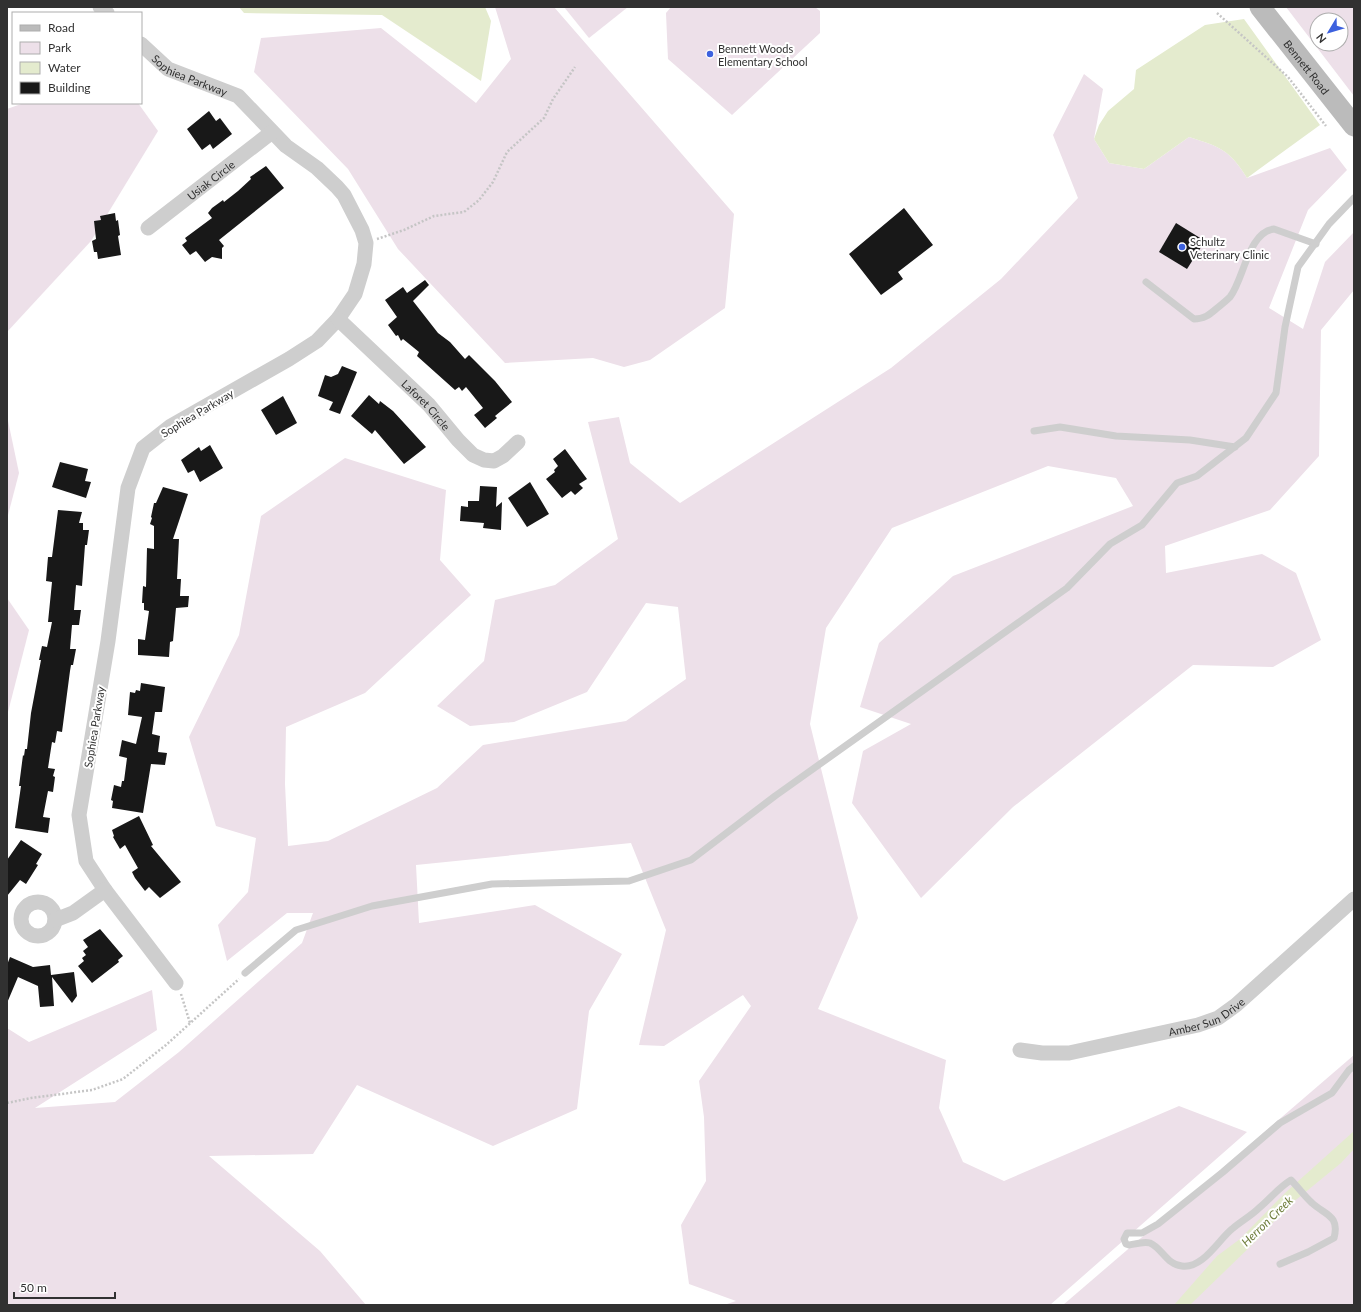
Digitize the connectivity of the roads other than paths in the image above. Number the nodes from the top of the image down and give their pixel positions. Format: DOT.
graph roads {
  1 [pos="1260,7"];
  2 [pos="142,45"];
  3 [pos="1354,126"];
  4 [pos="272,132"];
  5 [pos="1354,198"];
  6 [pos="148,228"];
  7 [pos="1316,244"];
  8 [pos="1146,282"];
  9 [pos="338,319"];
  10 [pos="1034,431"];
  11 [pos="518,442"];
  12 [pos="1234,447"];
  13 [pos="106,890"];
  14 [pos="1354,899"];
  15 [pos="55,920"];
  16 [pos="245,973"];
  17 [pos="176,983"];
  18 [pos="1020,1050"];
  19 [pos="1354,1066"];
  20 [pos="1280,1264"];
  1 -- 3 [label="street, Bennett Road"];
  2 -- 4 [label="street, Sophiea Parkway"];
  4 -- 6 [label="street, Usiak Circle"];
  4 -- 9 [label="street, Sophiea Parkway"];
  5 -- 7 [label="lane"];
  7 -- 8 [label="lane"];
  7 -- 12 [label="lane"];
  9 -- 11 [label="street, Laforet Circle"];
  9 -- 13 [label="street, Sophiea Parkway"];
  10 -- 12 [label="lane"];
  12 -- 16 [label="lane"];
  13 -- 15 [label="street"];
  13 -- 17 [label="street, Sophiea Parkway"];
  14 -- 18 [label="street, Amber Sun Drive"];
  19 -- 20 [label="lane"];
}
